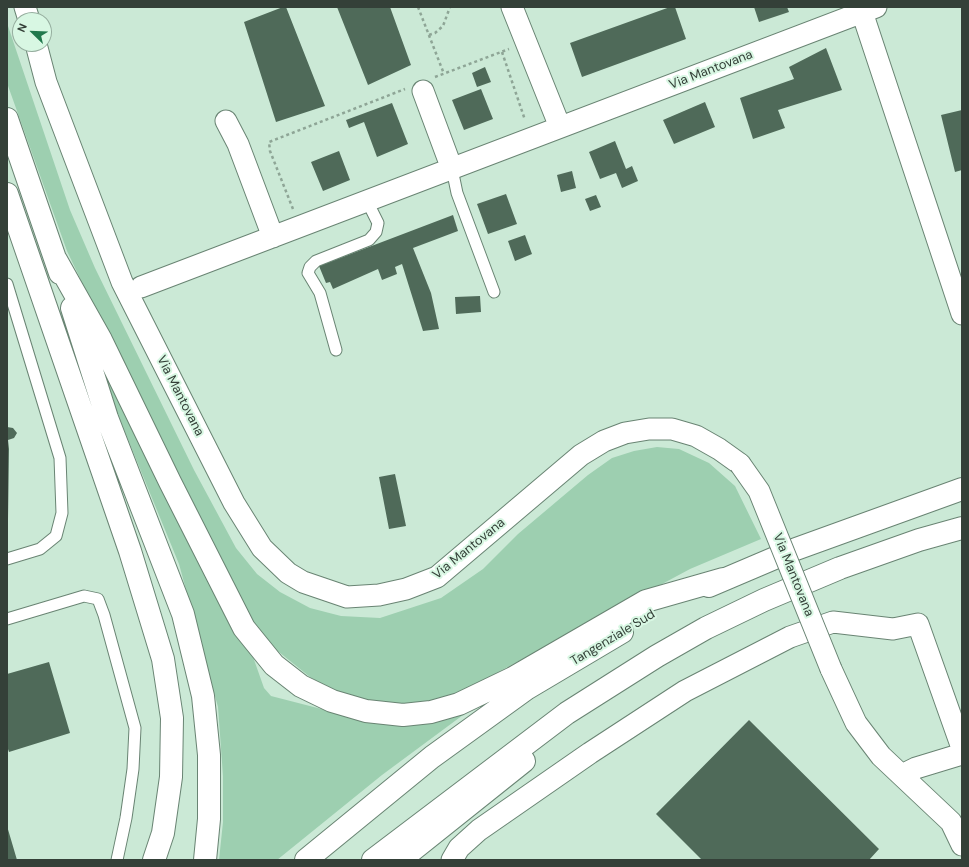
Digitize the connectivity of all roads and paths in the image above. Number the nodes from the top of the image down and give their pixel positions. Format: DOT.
graph roads {
  1 [pos="418,7"];
  2 [pos="450,7"];
  3 [pos="512,7"];
  4 [pos="869,10"];
  5 [pos="428,35"];
  6 [pos="38,52"];
  7 [pos="444,74"];
  8 [pos="420,86"];
  9 [pos="7,120"];
  10 [pos="226,122"];
  11 [pos="560,127"];
  12 [pos="531,138"];
  13 [pos="452,168"];
  14 [pos="7,194"];
  15 [pos="368,200"];
  16 [pos="300,226"];
  17 [pos="273,237"];
  18 [pos="56,260"];
  19 [pos="7,284"];
  20 [pos="142,287"];
  21 [pos="494,292"];
  22 [pos="962,314"];
  23 [pos="336,350"];
  24 [pos="962,489"];
  25 [pos="962,528"];
  26 [pos="7,559"];
  27 [pos="723,579"];
  28 [pos="7,619"];
  29 [pos="616,681"];
  30 [pos="962,748"];
  31 [pos="962,754"];
  32 [pos="902,775"];
  33 [pos="962,845"];
  34 [pos="117,860"];
  35 [pos="154,860"];
  36 [pos="205,860"];
  37 [pos="306,860"];
  38 [pos="373,860"];
  39 [pos="400,860"];
  40 [pos="452,860"];
  1 -- 5 [label="path"];
  2 -- 5 [label="path"];
  3 -- 11 [label="street"];
  4 -- 11 [label="street, Via Mantovana"];
  4 -- 22 [label="street, Via Mantovana"];
  5 -- 7 [label="path"];
  6 -- 32 [label="street, Via Mantovana, bridge"];
  7 -- 8 [label="path"];
  7 -- 12 [label="path"];
  8 -- 13 [label="street"];
  8 -- 16 [label="path"];
  9 -- 18 [label="highway"];
  10 -- 17 [label="street"];
  11 -- 12 [label="street, Via Mantovana"];
  12 -- 13 [label="street, Via Mantovana"];
  13 -- 15 [label="street, Via Mantovana"];
  13 -- 21 [label="lane"];
  14 -- 35 [label="highway"];
  15 -- 16 [label="street, Via Mantovana"];
  15 -- 23 [label="lane"];
  16 -- 17 [label="street, Via Mantovana"];
  17 -- 20 [label="street, Via Mantovana"];
  18 -- 27 [label="highway"];
  18 -- 36 [label="highway"];
  19 -- 26 [label="lane"];
  24 -- 27 [label="highway, Tangenziale Sud"];
  25 -- 29 [label="highway"];
  27 -- 37 [label="highway, Tangenziale Sud"];
  28 -- 34 [label="lane"];
  29 -- 38 [label="highway"];
  29 -- 39 [label="highway"];
  30 -- 40 [label="street, Via Mantovana"];
  31 -- 32 [label="street"];
  32 -- 33 [label="street, Via Mantovana"];
}
